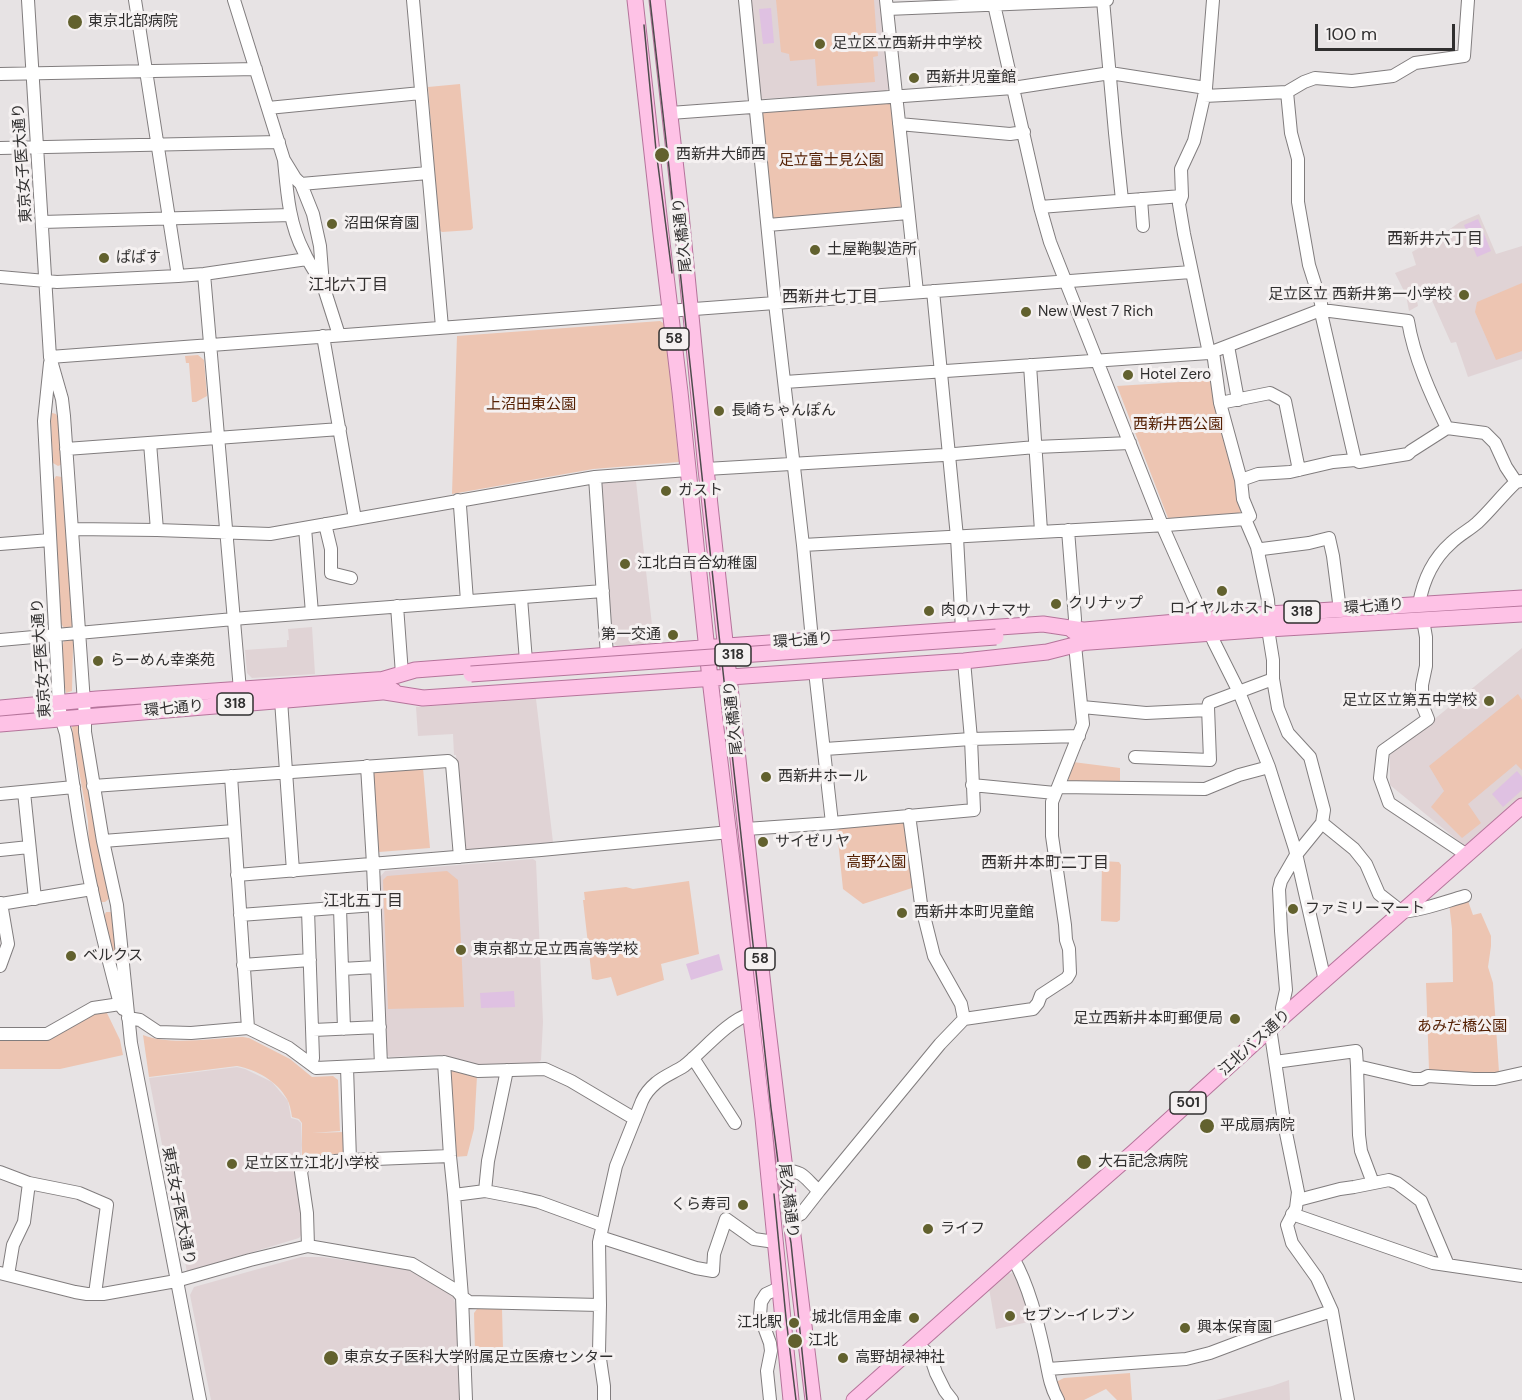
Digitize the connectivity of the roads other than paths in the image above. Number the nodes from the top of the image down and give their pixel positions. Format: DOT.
graph roads {
  1 [pos="28,0"];
  2 [pos="135,0"];
  3 [pos="234,0"];
  4 [pos="413,0"];
  5 [pos="635,0"];
  6 [pos="657,0"];
  7 [pos="745,0"];
  8 [pos="1104,0"];
  9 [pos="1213,0"];
  10 [pos="1468,0"];
  11 [pos="993,2"];
  12 [pos="887,4"];
  13 [pos="256,69"];
  14 [pos="147,72"];
  15 [pos="33,73"];
  16 [pos="1110,73"];
  17 [pos="0,74"];
  18 [pos="1013,88"];
  19 [pos="1205,92"];
  20 [pos="1287,92"];
  21 [pos="421,93"];
  22 [pos="896,97"];
  23 [pos="756,106"];
  24 [pos="268,108"];
  25 [pos="670,113"];
  26 [pos="899,124"];
  27 [pos="1024,132"];
  28 [pos="279,141"];
  29 [pos="158,144"];
  30 [pos="38,147"];
  31 [pos="0,148"];
  32 [pos="284,160"];
  33 [pos="428,173"];
  34 [pos="301,184"];
  35 [pos="1182,196"];
  36 [pos="1141,199"];
  37 [pos="1122,200"];
  38 [pos="1040,207"];
  39 [pos="908,213"];
  40 [pos="291,215"];
  41 [pos="169,219"];
  42 [pos="42,222"];
  43 [pos="768,225"];
  44 [pos="1143,226"];
  45 [pos="307,259"];
  46 [pos="1191,272"];
  47 [pos="204,274"];
  48 [pos="178,276"];
  49 [pos="0,277"];
  50 [pos="46,281"];
  51 [pos="1066,281"];
  52 [pos="324,285"];
  53 [pos="933,291"];
  54 [pos="917,292"];
  55 [pos="775,303"];
  56 [pos="691,310"];
  57 [pos="670,311"];
  58 [pos="1322,311"];
  59 [pos="442,327"];
  60 [pos="339,335"];
  61 [pos="323,336"];
  62 [pos="210,344"];
  63 [pos="1228,346"];
  64 [pos="1211,353"];
  65 [pos="51,358"];
  66 [pos="1096,361"];
  67 [pos="1030,365"];
  68 [pos="940,371"];
  69 [pos="785,382"];
  70 [pos="1238,400"];
  71 [pos="1220,403"];
  72 [pos="1448,428"];
  73 [pos="340,429"];
  74 [pos="218,438"];
  75 [pos="150,443"];
  76 [pos="1130,443"];
  77 [pos="1036,447"];
  78 [pos="66,449"];
  79 [pos="949,454"];
  80 [pos="1355,460"];
  81 [pos="794,464"];
  82 [pos="706,469"];
  83 [pos="688,470"];
  84 [pos="1299,470"];
  85 [pos="68,471"];
  86 [pos="47,472"];
  87 [pos="595,477"];
  88 [pos="1241,480"];
  89 [pos="1519,482"];
  90 [pos="458,500"];
  91 [pos="355,519"];
  92 [pos="1245,519"];
  93 [pos="325,524"];
  94 [pos="1162,525"];
  95 [pos="305,528"];
  96 [pos="72,529"];
  97 [pos="157,530"];
  98 [pos="1068,530"];
  99 [pos="1041,531"];
  100 [pos="226,533"];
  101 [pos="957,537"];
  102 [pos="50,540"];
  103 [pos="0,544"];
  104 [pos="803,545"];
  105 [pos="1259,553"];
  106 [pos="351,578"];
  107 [pos="603,591"];
  108 [pos="521,598"];
  109 [pos="1522,598"];
  110 [pos="467,601"];
  111 [pos="1419,604"];
  112 [pos="397,606"];
  113 [pos="1341,610"];
  114 [pos="312,613"];
  115 [pos="1522,614"];
  116 [pos="235,619"];
  117 [pos="1423,620"];
  118 [pos="1269,622"];
  119 [pos="1207,626"];
  120 [pos="962,630"];
  121 [pos="78,633"];
  122 [pos="56,634"];
  123 [pos="1079,636"];
  124 [pos="0,640"];
  125 [pos="812,640"];
  126 [pos="726,646"];
  127 [pos="707,648"];
  128 [pos="607,656"];
  129 [pos="964,661"];
  130 [pos="526,662"];
  131 [pos="815,671"];
  132 [pos="402,674"];
  133 [pos="730,677"];
  134 [pos="710,679"];
  135 [pos="1274,679"];
  136 [pos="383,686"];
  137 [pos="240,690"];
  138 [pos="1239,692"];
  139 [pos="84,700"];
  140 [pos="281,700"];
  141 [pos="58,702"];
  142 [pos="1082,707"];
  143 [pos="0,708"];
  144 [pos="1208,711"];
  145 [pos="85,717"];
  146 [pos="60,719"];
  147 [pos="0,724"];
  148 [pos="1079,736"];
  149 [pos="971,739"];
  150 [pos="825,749"];
  151 [pos="1135,757"];
  152 [pos="367,766"];
  153 [pos="1269,768"];
  154 [pos="286,772"];
  155 [pos="231,776"];
  156 [pos="972,785"];
  157 [pos="93,786"];
  158 [pos="74,787"];
  159 [pos="1057,790"];
  160 [pos="24,792"];
  161 [pos="0,794"];
  162 [pos="1522,806"];
  163 [pos="909,815"];
  164 [pos="832,823"];
  165 [pos="1322,823"];
  166 [pos="746,829"];
  167 [pos="234,831"];
  168 [pos="730,832"];
  169 [pos="103,841"];
  170 [pos="29,847"];
  171 [pos="0,850"];
  172 [pos="1296,855"];
  173 [pos="1467,855"];
  174 [pos="460,857"];
  175 [pos="374,864"];
  176 [pos="293,871"];
  177 [pos="237,875"];
  178 [pos="92,889"];
  179 [pos="1466,896"];
  180 [pos="34,899"];
  181 [pos="1,903"];
  182 [pos="375,905"];
  183 [pos="340,908"];
  184 [pos="308,910"];
  185 [pos="1402,912"];
  186 [pos="240,915"];
  187 [pos="310,960"];
  188 [pos="243,965"];
  189 [pos="0,966"];
  190 [pos="377,967"];
  191 [pos="342,969"];
  192 [pos="1325,981"];
  193 [pos="120,1004"];
  194 [pos="750,1014"];
  195 [pos="1284,1016"];
  196 [pos="128,1018"];
  197 [pos="964,1019"];
  198 [pos="380,1027"];
  199 [pos="248,1028"];
  200 [pos="344,1029"];
  201 [pos="1270,1029"];
  202 [pos="313,1030"];
  203 [pos="0,1034"];
  204 [pos="693,1058"];
  205 [pos="444,1062"];
  206 [pos="1275,1062"];
  207 [pos="311,1064"];
  208 [pos="381,1065"];
  209 [pos="1357,1066"];
  210 [pos="346,1067"];
  211 [pos="507,1070"];
  212 [pos="1522,1072"];
  213 [pos="635,1119"];
  214 [pos="735,1123"];
  215 [pos="450,1156"];
  216 [pos="351,1160"];
  217 [pos="0,1172"];
  218 [pos="784,1172"];
  219 [pos="29,1183"];
  220 [pos="1373,1183"];
  221 [pos="485,1191"];
  222 [pos="819,1191"];
  223 [pos="454,1195"];
  224 [pos="1298,1200"];
  225 [pos="1292,1214"];
  226 [pos="790,1219"];
  227 [pos="601,1231"];
  228 [pos="775,1242"];
  229 [pos="308,1246"];
  230 [pos="1013,1258"];
  231 [pos="1448,1265"];
  232 [pos="798,1272"];
  233 [pos="4,1274"];
  234 [pos="1522,1276"];
  235 [pos="176,1281"];
  236 [pos="778,1281"];
  237 [pos="95,1294"];
  238 [pos="462,1297"];
  239 [pos="600,1305"];
  240 [pos="1332,1311"];
  241 [pos="917,1344"];
  242 [pos="1048,1369"];
  243 [pos="200,1400"];
  244 [pos="466,1400"];
  245 [pos="604,1400"];
  246 [pos="770,1400"];
  247 [pos="791,1400"];
  248 [pos="813,1400"];
  249 [pos="854,1400"];
  250 [pos="952,1400"];
  251 [pos="1058,1400"];
  252 [pos="1348,1400"];
  1 -- 15 [label="street, 東京女子医大通り"];
  2 -- 14 [label="street"];
  3 -- 13 [label="street"];
  4 -- 21 [label="street"];
  5 -- 57 [label="main road, 尾久橋通り / 58"];
  6 -- 25 [label="main road, 尾久橋通り / 58"];
  7 -- 23 [label="street"];
  8 -- 11 [label="street"];
  8 -- 16 [label="street"];
  9 -- 19 [label="street"];
  10 -- 20 [label="street"];
  11 -- 12 [label="street"];
  11 -- 18 [label="street"];
  12 -- 22 [label="street"];
  13 -- 14 [label="street"];
  13 -- 24 [label="street"];
  14 -- 15 [label="street"];
  14 -- 29 [label="street"];
  15 -- 17 [label="street"];
  15 -- 30 [label="street, 東京女子医大通り"];
  16 -- 18 [label="street"];
  16 -- 19 [label="street"];
  16 -- 37 [label="street"];
  18 -- 22 [label="street"];
  18 -- 27 [label="street"];
  19 -- 20 [label="street"];
  19 -- 35 [label="street"];
  20 -- 58 [label="street"];
  21 -- 24 [label="street"];
  21 -- 33 [label="street"];
  22 -- 23 [label="street"];
  22 -- 26 [label="street"];
  23 -- 25 [label="street"];
  23 -- 43 [label="street"];
  24 -- 28 [label="street"];
  25 -- 56 [label="main road, 尾久橋通り / 58"];
  26 -- 27 [label="street"];
  26 -- 39 [label="street"];
  27 -- 38 [label="street"];
  28 -- 29 [label="street"];
  28 -- 32 [label="street"];
  29 -- 30 [label="street"];
  29 -- 41 [label="street"];
  30 -- 31 [label="street"];
  30 -- 42 [label="street, 東京女子医大通り"];
  32 -- 34 [label="street"];
  32 -- 40 [label="street"];
  33 -- 34 [label="street"];
  33 -- 59 [label="street"];
  34 -- 52 [label="street"];
  35 -- 36 [label="street"];
  35 -- 46 [label="street"];
  36 -- 37 [label="street"];
  36 -- 44 [label="street"];
  37 -- 38 [label="street"];
  38 -- 51 [label="street"];
  39 -- 43 [label="street"];
  39 -- 54 [label="street"];
  40 -- 41 [label="street"];
  40 -- 45 [label="street"];
  41 -- 42 [label="street"];
  41 -- 48 [label="street"];
  42 -- 50 [label="street, 東京女子医大通り"];
  43 -- 55 [label="street"];
  45 -- 47 [label="street"];
  45 -- 52 [label="street"];
  46 -- 51 [label="street"];
  46 -- 64 [label="street"];
  47 -- 48 [label="street"];
  47 -- 62 [label="street"];
  48 -- 50 [label="street"];
  49 -- 50 [label="street"];
  50 -- 65 [label="street, 東京女子医大通り"];
  51 -- 53 [label="street"];
  51 -- 66 [label="street"];
  52 -- 60 [label="street"];
  53 -- 54 [label="street"];
  53 -- 68 [label="street"];
  54 -- 55 [label="street"];
  55 -- 56 [label="street"];
  55 -- 69 [label="street"];
  56 -- 57 [label="street"];
  56 -- 82 [label="main road, 尾久橋通り / 58"];
  57 -- 59 [label="street"];
  57 -- 83 [label="main road, 尾久橋通り / 58"];
  58 -- 63 [label="street"];
  58 -- 72 [label="street"];
  58 -- 80 [label="street"];
  59 -- 60 [label="street"];
  60 -- 61 [label="street"];
  61 -- 62 [label="street"];
  61 -- 73 [label="street"];
  62 -- 65 [label="street"];
  62 -- 74 [label="street"];
  63 -- 64 [label="street"];
  63 -- 70 [label="street"];
  64 -- 66 [label="street"];
  64 -- 71 [label="street"];
  65 -- 78 [label="street, 東京女子医大通り"];
  65 -- 86 [label="street, 東京女子医大通り"];
  66 -- 67 [label="street"];
  66 -- 76 [label="street"];
  67 -- 68 [label="street"];
  67 -- 77 [label="street"];
  68 -- 69 [label="street"];
  68 -- 79 [label="street"];
  69 -- 81 [label="street"];
  70 -- 71 [label="street"];
  70 -- 84 [label="street"];
  71 -- 88 [label="street"];
  72 -- 80 [label="street"];
  72 -- 89 [label="street"];
  73 -- 74 [label="street"];
  73 -- 91 [label="street"];
  74 -- 75 [label="street"];
  74 -- 100 [label="street"];
  75 -- 78 [label="street"];
  75 -- 97 [label="street"];
  76 -- 77 [label="street"];
  76 -- 94 [label="street"];
  77 -- 79 [label="street"];
  77 -- 99 [label="street"];
  78 -- 85 [label="street, 東京女子医大通り"];
  79 -- 81 [label="street"];
  79 -- 101 [label="street"];
  80 -- 84 [label="street"];
  81 -- 82 [label="street"];
  81 -- 104 [label="street"];
  82 -- 126 [label="main road, 尾久橋通り / 58"];
  83 -- 87 [label="street"];
  83 -- 127 [label="main road, 尾久橋通り / 58"];
  84 -- 88 [label="street"];
  85 -- 86 [label="street"];
  85 -- 96 [label="street, 東京女子医大通り"];
  86 -- 102 [label="street, 東京女子医大通り"];
  87 -- 90 [label="street"];
  87 -- 107 [label="street"];
  88 -- 92 [label="street"];
  89 -- 111 [label="street"];
  90 -- 91 [label="street"];
  90 -- 110 [label="street"];
  91 -- 93 [label="street"];
  92 -- 94 [label="street"];
  92 -- 105 [label="street"];
  93 -- 95 [label="street"];
  93 -- 106 [label="street"];
  94 -- 98 [label="street"];
  94 -- 119 [label="street"];
  95 -- 100 [label="street"];
  95 -- 114 [label="street"];
  96 -- 97 [label="street"];
  96 -- 121 [label="street, 東京女子医大通り"];
  97 -- 100 [label="street"];
  98 -- 99 [label="street"];
  98 -- 123 [label="street"];
  99 -- 101 [label="street"];
  100 -- 116 [label="street"];
  101 -- 104 [label="street"];
  101 -- 120 [label="street"];
  102 -- 103 [label="street"];
  102 -- 122 [label="street, 東京女子医大通り"];
  104 -- 125 [label="street"];
  105 -- 113 [label="street"];
  105 -- 118 [label="street"];
  107 -- 108 [label="street"];
  107 -- 128 [label="street"];
  108 -- 110 [label="street"];
  108 -- 130 [label="street"];
  109 -- 111 [label="main road, 環七通り / 318"];
  110 -- 112 [label="street"];
  111 -- 113 [label="main road, 環七通り / 318"];
  112 -- 114 [label="street"];
  112 -- 132 [label="street"];
  113 -- 118 [label="main road, 環七通り / 318"];
  114 -- 116 [label="street"];
  115 -- 117 [label="main road, 環七通り / 318"];
  116 -- 121 [label="street"];
  116 -- 137 [label="street"];
  117 -- 118 [label="main road, 環七通り / 318"];
  117 -- 173 [label="street"];
  118 -- 119 [label="main road, 環七通り / 318"];
  118 -- 135 [label="street"];
  119 -- 123 [label="main road, 環七通り / 318"];
  119 -- 138 [label="street"];
  120 -- 123 [label="main road, 環七通り / 318"];
  120 -- 125 [label="main road, 環七通り / 318"];
  121 -- 122 [label="street"];
  121 -- 139 [label="street, 東京女子医大通り"];
  122 -- 124 [label="street"];
  122 -- 141 [label="street, 東京女子医大通り"];
  123 -- 129 [label="main road, 環七通り / 318"];
  123 -- 136 [label="main road, 環七通り / 318"];
  123 -- 142 [label="street"];
  125 -- 126 [label="main road, 環七通り / 318"];
  126 -- 127 [label="main road, 環七通り / 318"];
  126 -- 133 [label="main road, 尾久橋通り / 58"];
  127 -- 128 [label="main road, 環七通り / 318"];
  127 -- 134 [label="main road, 尾久橋通り / 58"];
  128 -- 130 [label="main road, 環七通り / 318"];
  129 -- 131 [label="main road, 環七通り / 318"];
  129 -- 149 [label="street"];
  130 -- 132 [label="main road, 環七通り / 318"];
  131 -- 133 [label="main road, 環七通り / 318"];
  131 -- 150 [label="street"];
  132 -- 136 [label="main road, 環七通り / 318"];
  133 -- 134 [label="main road, 環七通り / 318"];
  133 -- 166 [label="main road, 尾久橋通り / 58"];
  134 -- 136 [label="main road, 環七通り / 318"];
  134 -- 168 [label="main road, 尾久橋通り / 58"];
  135 -- 138 [label="street"];
  135 -- 165 [label="street"];
  136 -- 137 [label="main road, 環七通り / 318"];
  136 -- 140 [label="main road, 環七通り / 318"];
  137 -- 139 [label="main road, 環七通り / 318"];
  138 -- 144 [label="street"];
  138 -- 153 [label="street"];
  139 -- 141 [label="main road, 環七通り / 318"];
  139 -- 145 [label="street, 東京女子医大通り"];
  140 -- 145 [label="main road, 環七通り / 318"];
  140 -- 154 [label="street"];
  141 -- 143 [label="main road, 環七通り / 318"];
  141 -- 146 [label="street, 東京女子医大通り"];
  142 -- 144 [label="street"];
  142 -- 148 [label="street"];
  144 -- 151 [label="street"];
  145 -- 146 [label="main road, 環七通り / 318"];
  145 -- 157 [label="street, 東京女子医大通り"];
  146 -- 147 [label="main road, 環七通り / 318"];
  146 -- 158 [label="street, 東京女子医大通り"];
  148 -- 149 [label="street"];
  148 -- 159 [label="street"];
  149 -- 150 [label="street"];
  149 -- 156 [label="street"];
  150 -- 164 [label="street"];
  152 -- 154 [label="street"];
  152 -- 174 [label="street"];
  152 -- 175 [label="street"];
  153 -- 159 [label="street"];
  153 -- 172 [label="street"];
  154 -- 155 [label="street"];
  154 -- 176 [label="street"];
  155 -- 157 [label="street"];
  155 -- 167 [label="street"];
  156 -- 159 [label="street"];
  156 -- 163 [label="street"];
  157 -- 169 [label="street, 東京女子医大通り"];
  158 -- 160 [label="street"];
  158 -- 178 [label="street, 東京女子医大通り"];
  159 -- 197 [label="street"];
  160 -- 161 [label="street"];
  160 -- 170 [label="street"];
  162 -- 173 [label="main road, 江北バス通り / 501"];
  163 -- 164 [label="street"];
  163 -- 197 [label="street"];
  164 -- 166 [label="street"];
  165 -- 172 [label="street"];
  165 -- 185 [label="street"];
  166 -- 218 [label="main road, 尾久橋通り / 58"];
  167 -- 169 [label="street"];
  167 -- 177 [label="street"];
  168 -- 174 [label="street"];
  168 -- 194 [label="main road, 尾久橋通り / 58"];
  169 -- 196 [label="street, 東京女子医大通り"];
  170 -- 171 [label="street"];
  170 -- 180 [label="street"];
  172 -- 192 [label="street"];
  172 -- 195 [label="street"];
  173 -- 185 [label="main road, 江北バス通り / 501"];
  174 -- 175 [label="street"];
  175 -- 176 [label="street"];
  175 -- 182 [label="street"];
  176 -- 177 [label="street"];
  177 -- 186 [label="street"];
  178 -- 180 [label="street"];
  178 -- 193 [label="street, 東京女子医大通り"];
  179 -- 185 [label="street"];
  180 -- 181 [label="street"];
  181 -- 189 [label="street"];
  182 -- 183 [label="street"];
  182 -- 190 [label="street"];
  183 -- 184 [label="street"];
  183 -- 191 [label="street"];
  184 -- 186 [label="street"];
  184 -- 187 [label="street"];
  185 -- 192 [label="main road, 江北バス通り / 501"];
  186 -- 188 [label="street"];
  187 -- 188 [label="street"];
  187 -- 202 [label="street"];
  188 -- 199 [label="street"];
  190 -- 191 [label="street"];
  190 -- 198 [label="street"];
  191 -- 200 [label="street"];
  192 -- 195 [label="main road, 江北バス通り / 501"];
  193 -- 196 [label="street, 東京女子医大通り"];
  193 -- 203 [label="street"];
  194 -- 204 [label="street"];
  194 -- 228 [label="main road, 尾久橋通り / 58"];
  195 -- 201 [label="main road, 江北バス通り / 501"];
  196 -- 199 [label="street"];
  196 -- 235 [label="street, 東京女子医大通り"];
  197 -- 222 [label="street"];
  198 -- 200 [label="street"];
  198 -- 208 [label="street"];
  199 -- 207 [label="street"];
  200 -- 202 [label="street"];
  201 -- 206 [label="street"];
  201 -- 230 [label="main road, 江北バス通り / 501"];
  202 -- 207 [label="street"];
  204 -- 213 [label="street"];
  204 -- 214 [label="street"];
  205 -- 208 [label="street"];
  205 -- 211 [label="street"];
  205 -- 215 [label="street"];
  206 -- 209 [label="street"];
  206 -- 224 [label="street"];
  207 -- 210 [label="street"];
  208 -- 210 [label="street"];
  209 -- 212 [label="street"];
  209 -- 220 [label="street"];
  210 -- 216 [label="street"];
  211 -- 213 [label="street"];
  211 -- 221 [label="street"];
  213 -- 227 [label="street"];
  215 -- 216 [label="street"];
  215 -- 223 [label="street"];
  216 -- 229 [label="street"];
  217 -- 219 [label="street"];
  218 -- 222 [label="street"];
  218 -- 226 [label="main road, 尾久橋通り / 58"];
  219 -- 233 [label="street"];
  219 -- 237 [label="street"];
  220 -- 224 [label="street"];
  220 -- 231 [label="street"];
  221 -- 223 [label="street"];
  221 -- 227 [label="street"];
  222 -- 226 [label="street"];
  223 -- 238 [label="street"];
  224 -- 225 [label="street"];
  225 -- 231 [label="street"];
  225 -- 240 [label="street"];
  226 -- 232 [label="main road, 尾久橋通り / 58"];
  227 -- 228 [label="street"];
  227 -- 239 [label="street"];
  228 -- 236 [label="main road, 尾久橋通り / 58"];
  229 -- 235 [label="street"];
  229 -- 238 [label="street"];
  230 -- 241 [label="main road, 江北バス通り / 501"];
  230 -- 242 [label="street"];
  231 -- 234 [label="street"];
  232 -- 236 [label="street"];
  232 -- 248 [label="main road, 尾久橋通り / 58"];
  233 -- 237 [label="street"];
  235 -- 237 [label="street"];
  235 -- 243 [label="street, 東京女子医大通り"];
  236 -- 246 [label="street"];
  236 -- 247 [label="main road, 尾久橋通り / 58"];
  238 -- 239 [label="street"];
  238 -- 244 [label="street"];
  239 -- 245 [label="street"];
  240 -- 242 [label="street"];
  240 -- 252 [label="street"];
  241 -- 249 [label="main road, 江北バス通り / 501"];
  241 -- 250 [label="street"];
  242 -- 251 [label="street"];
}
